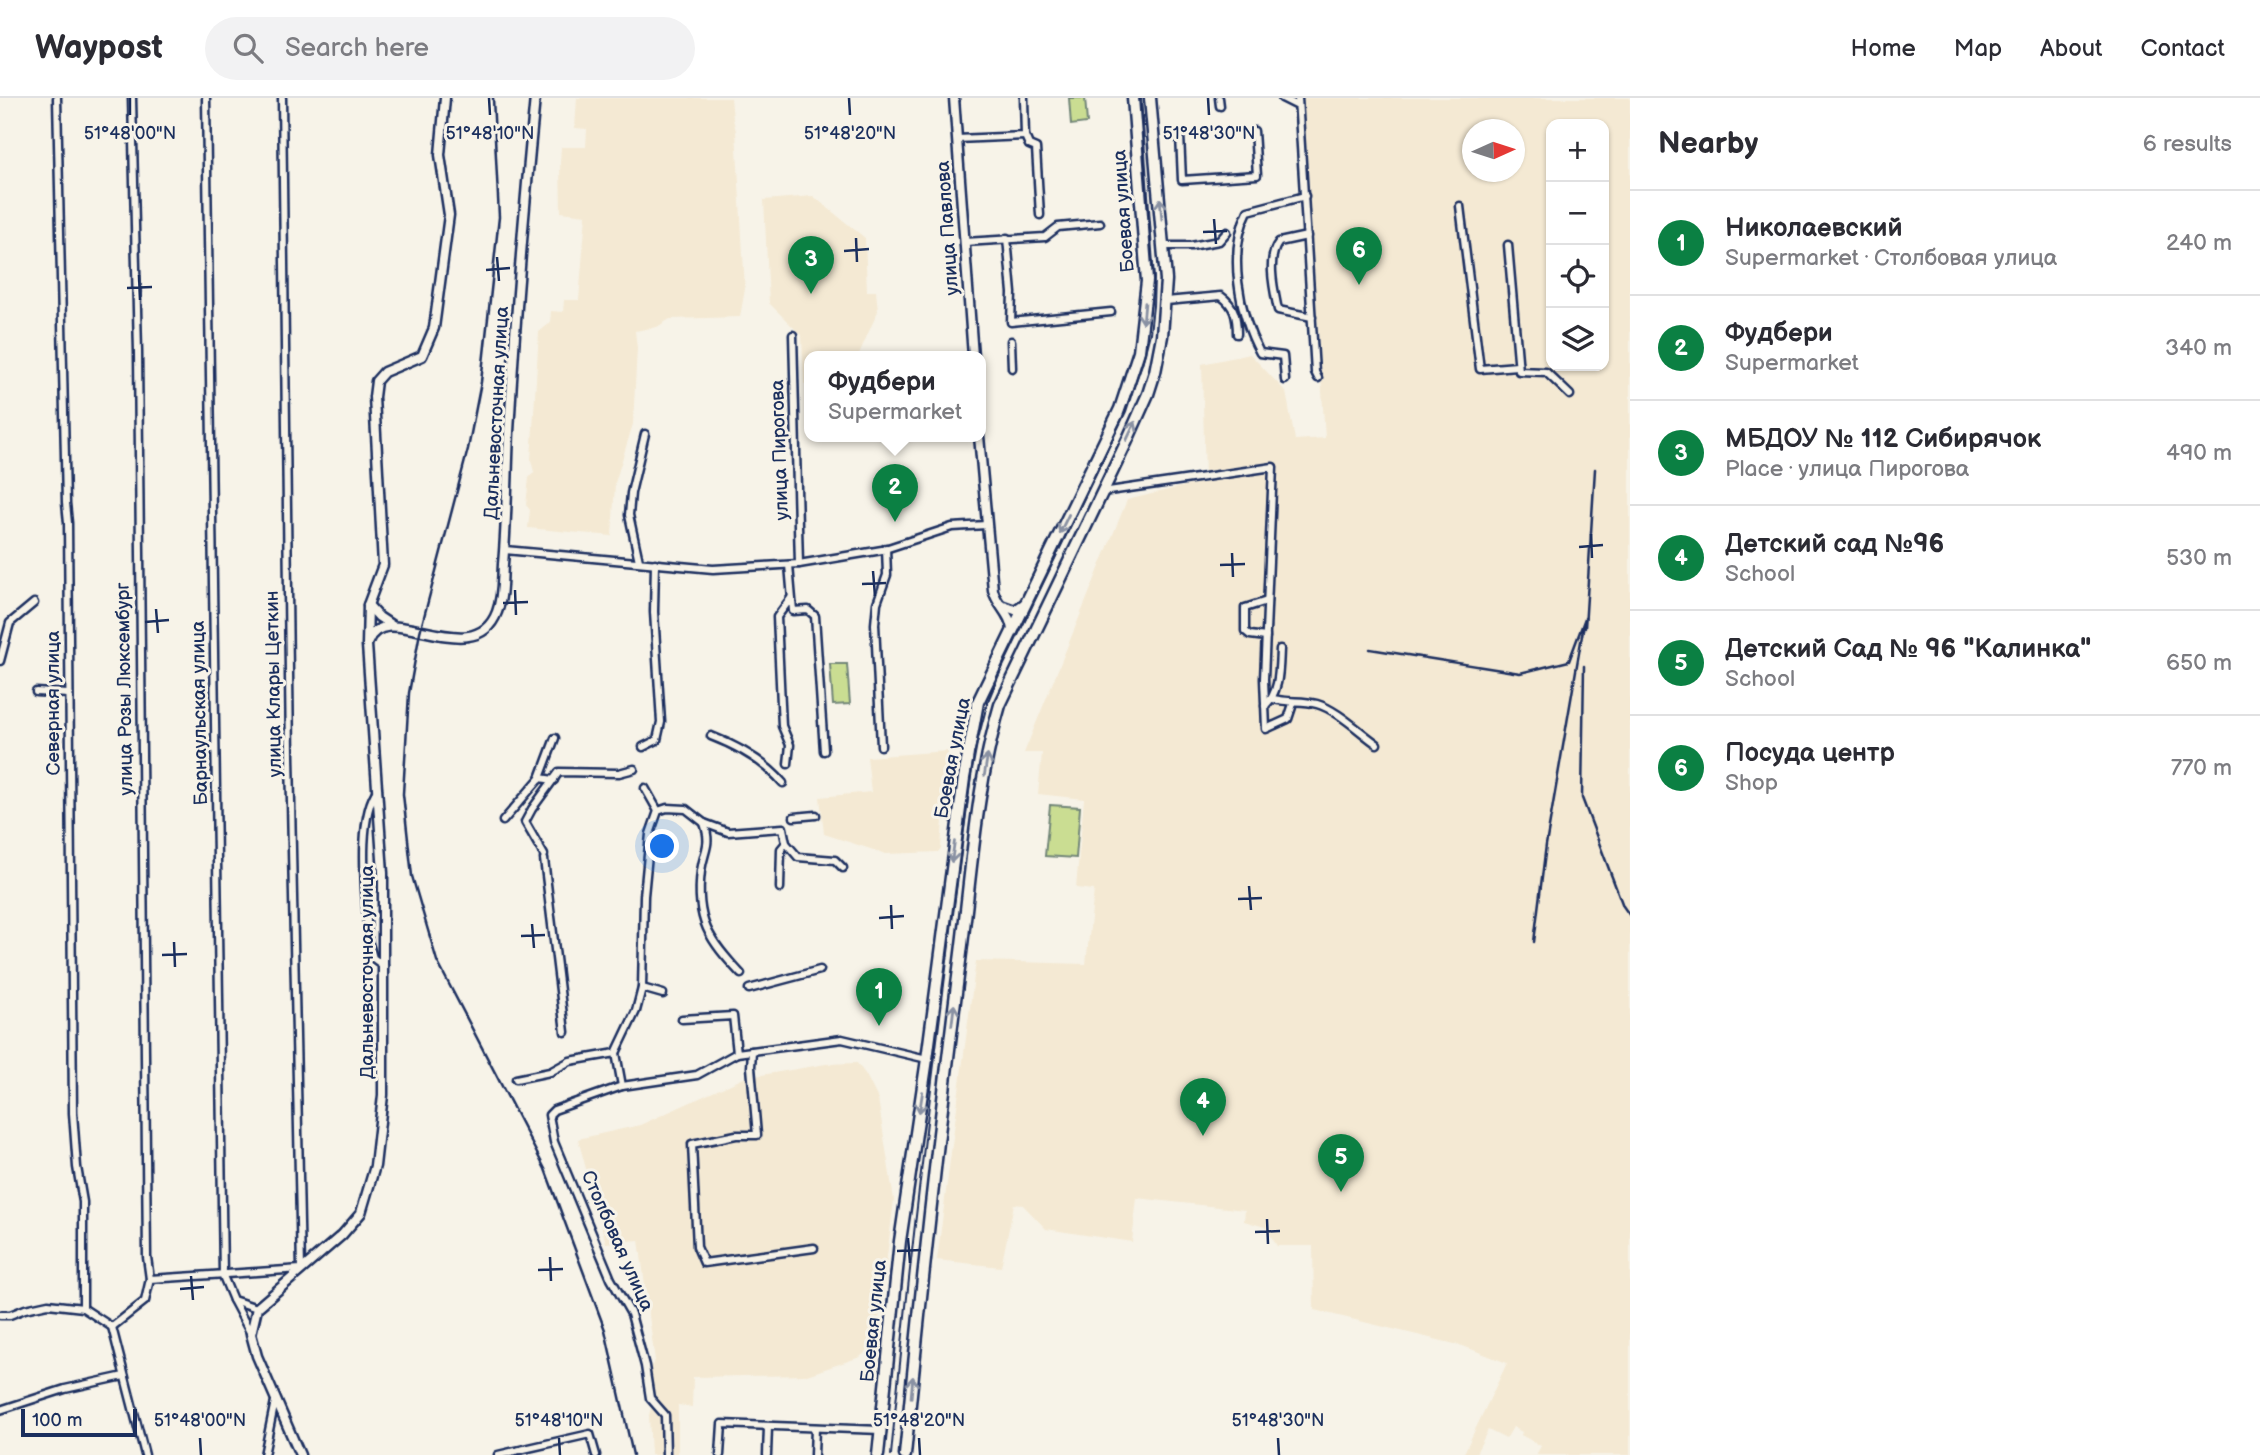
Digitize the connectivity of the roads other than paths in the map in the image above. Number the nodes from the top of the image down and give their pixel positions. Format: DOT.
graph roads {
  1 [pos="57,98"];
  2 [pos="132,98"];
  3 [pos="206,98"];
  4 [pos="282,98"];
  5 [pos="445,98"];
  6 [pos="535,98"];
  7 [pos="954,98"];
  8 [pos="1024,98"];
  9 [pos="1133,98"];
  10 [pos="1150,98"];
  11 [pos="1219,98"];
  12 [pos="1282,98"];
  13 [pos="1298,102"];
  14 [pos="1220,106"];
  15 [pos="1254,131"];
  16 [pos="1180,135"];
  17 [pos="1025,136"];
  18 [pos="957,139"];
  19 [pos="1305,196"];
  20 [pos="1460,206"];
  21 [pos="1040,215"];
  22 [pos="1100,223"];
  23 [pos="1227,232"];
  24 [pos="1307,236"];
  25 [pos="1007,238"];
  26 [pos="965,242"];
  27 [pos="1164,246"];
  28 [pos="1508,246"];
  29 [pos="1166,300"];
  30 [pos="1111,312"];
  31 [pos="1312,317"];
  32 [pos="1237,334"];
  33 [pos="793,335"];
  34 [pos="1011,341"];
  35 [pos="973,351"];
  36 [pos="1517,366"];
  37 [pos="1012,368"];
  38 [pos="1318,378"];
  39 [pos="1285,380"];
  40 [pos="1570,395"];
  41 [pos="645,434"];
  42 [pos="979,442"];
  43 [pos="1102,492"];
  44 [pos="986,525"];
  45 [pos="886,548"];
  46 [pos="505,550"];
  47 [pos="639,561"];
  48 [pos="655,563"];
  49 [pos="799,564"];
  50 [pos="789,565"];
  51 [pos="993,590"];
  52 [pos="792,598"];
  53 [pos="1267,601"];
  54 [pos="34,603"];
  55 [pos="1025,603"];
  56 [pos="368,605"];
  57 [pos="391,625"];
  58 [pos="1012,630"];
  59 [pos="1266,637"];
  60 [pos="367,645"];
  61 [pos="1280,649"];
  62 [pos="0,661"];
  63 [pos="36,692"];
  64 [pos="68,694"];
  65 [pos="1273,699"];
  66 [pos="1293,704"];
  67 [pos="1265,706"];
  68 [pos="711,736"];
  69 [pos="555,738"];
  70 [pos="1377,744"];
  71 [pos="881,746"];
  72 [pos="643,747"];
  73 [pos="824,751"];
  74 [pos="788,764"];
  75 [pos="634,769"];
  76 [pos="540,778"];
  77 [pos="554,780"];
  78 [pos="783,783"];
  79 [pos="378,789"];
  80 [pos="645,789"];
  81 [pos="659,811"];
  82 [pos="816,815"];
  83 [pos="794,817"];
  84 [pos="503,821"];
  85 [pos="704,823"];
  86 [pos="786,843"];
  87 [pos="843,868"];
  88 [pos="780,888"];
  89 [pos="384,966"];
  90 [pos="820,970"];
  91 [pos="741,974"];
  92 [pos="642,988"];
  93 [pos="749,989"];
  94 [pos="663,993"];
  95 [pos="682,1019"];
  96 [pos="565,1032"];
  97 [pos="752,1051"];
  98 [pos="616,1053"];
  99 [pos="737,1053"];
  100 [pos="927,1059"];
  101 [pos="947,1063"];
  102 [pos="516,1079"];
  103 [pos="622,1086"];
  104 [pos="814,1248"];
  105 [pos="301,1269"];
  106 [pos="223,1276"];
  107 [pos="150,1279"];
  108 [pos="233,1300"];
  109 [pos="83,1308"];
  110 [pos="257,1308"];
  111 [pos="0,1315"];
  112 [pos="112,1327"];
  113 [pos="251,1334"];
  114 [pos="124,1376"];
  115 [pos="275,1401"];
  116 [pos="0,1410"];
  117 [pos="768,1427"];
  118 [pos="815,1428"];
  119 [pos="881,1430"];
  120 [pos="145,1455"];
  121 [pos="264,1455"];
  122 [pos="300,1455"];
  123 [pos="498,1455"];
  124 [pos="596,1455"];
  125 [pos="666,1455"];
  126 [pos="720,1455"];
  127 [pos="767,1455"];
  128 [pos="814,1455"];
  129 [pos="878,1455"];
  130 [pos="905,1455"];
  1 -- 64 [label="street, Северная улица"];
  2 -- 107 [label="street, улица Розы Люксембург"];
  3 -- 106 [label="street, Барнаульская улица"];
  4 -- 105 [label="street, улица Клары Цеткин"];
  5 -- 56 [label="street, Дальневосточная улица"];
  6 -- 46 [label="street, Дальневосточная улица"];
  7 -- 18 [label="street, улица Павлова"];
  8 -- 17 [label="street"];
  9 -- 55 [label="main road, Боевая улица, one-way"];
  27 -- 10 [label="main road, Боевая улица, one-way"];
  11 -- 14 [label="street"];
  12 -- 13 [label="street"];
  13 -- 19 [label="street"];
  15 -- 16 [label="street"];
  17 -- 18 [label="street"];
  17 -- 21 [label="street"];
  18 -- 26 [label="street, улица Павлова"];
  19 -- 24 [label="street"];
  19 -- 39 [label="street"];
  20 -- 36 [label="street"];
  22 -- 25 [label="street"];
  23 -- 27 [label="street"];
  24 -- 31 [label="street"];
  24 -- 31 [label="street"];
  25 -- 26 [label="street"];
  25 -- 30 [label="street"];
  26 -- 35 [label="street, улица Павлова"];
  27 -- 29 [label="main road, Боевая улица"];
  28 -- 36 [label="street"];
  29 -- 32 [label="street"];
  43 -- 29 [label="main road, Боевая улица, one-way"];
  31 -- 38 [label="street"];
  33 -- 49 [label="street, улица Пирогова"];
  34 -- 37 [label="street"];
  36 -- 40 [label="street"];
  41 -- 47 [label="street"];
  42 -- 44 [label="street"];
  43 -- 53 [label="street"];
  101 -- 43 [label="main road, Боевая улица, one-way"];
  44 -- 45 [label="street"];
  44 -- 51 [label="street"];
  45 -- 49 [label="street"];
  45 -- 71 [label="street"];
  46 -- 47 [label="street"];
  46 -- 57 [label="street, Дальневосточная улица"];
  47 -- 48 [label="street"];
  48 -- 50 [label="street"];
  48 -- 72 [label="street"];
  49 -- 50 [label="street"];
  50 -- 52 [label="street"];
  51 -- 55 [label="street"];
  51 -- 58 [label="street"];
  52 -- 73 [label="street"];
  52 -- 74 [label="street"];
  53 -- 59 [label="street"];
  53 -- 59 [label="street"];
  54 -- 62 [label="street"];
  55 -- 58 [label="main road, Боевая улица"];
  56 -- 57 [label="street, Дальневосточная улица"];
  56 -- 60 [label="street, Дальневосточная улица"];
  57 -- 60 [label="street"];
  58 -- 100 [label="main road, Боевая улица, one-way"];
  59 -- 67 [label="street"];
  60 -- 79 [label="street, Дальневосточная улица"];
  61 -- 65 [label="street"];
  63 -- 64 [label="street"];
  64 -- 109 [label="street, Северная улица"];
  65 -- 66 [label="street"];
  65 -- 67 [label="street"];
  66 -- 67 [label="street"];
  66 -- 70 [label="street"];
  68 -- 78 [label="street"];
  69 -- 76 [label="street"];
  75 -- 77 [label="street"];
  76 -- 77 [label="street"];
  76 -- 84 [label="street"];
  77 -- 96 [label="street"];
  79 -- 89 [label="street, Дальневосточная улица"];
  79 -- 89 [label="street"];
  80 -- 81 [label="street"];
  81 -- 85 [label="street"];
  81 -- 92 [label="street"];
  82 -- 83 [label="street"];
  85 -- 86 [label="street"];
  85 -- 91 [label="street"];
  86 -- 87 [label="street"];
  86 -- 88 [label="street"];
  89 -- 105 [label="street, Дальневосточная улица"];
  90 -- 93 [label="street"];
  92 -- 94 [label="street"];
  92 -- 98 [label="street"];
  95 -- 99 [label="street"];
  97 -- 99 [label="street, Столбовая улица"];
  97 -- 100 [label="street, Столбовая улица"];
  97 -- 104 [label="street"];
  98 -- 102 [label="street"];
  98 -- 103 [label="street"];
  99 -- 103 [label="street, Столбовая улица"];
  100 -- 101 [label="main road, Столбовая улица"];
  100 -- 119 [label="main road, Боевая улица, one-way"];
  130 -- 101 [label="main road, Боевая улица, one-way"];
  103 -- 125 [label="street, Столбовая улица"];
  105 -- 106 [label="street"];
  105 -- 110 [label="street"];
  106 -- 107 [label="street"];
  106 -- 108 [label="street, Барнаульская улица"];
  107 -- 112 [label="street"];
  108 -- 110 [label="street"];
  108 -- 113 [label="street, Барнаульская улица"];
  109 -- 111 [label="street"];
  109 -- 112 [label="street"];
  110 -- 113 [label="street"];
  112 -- 114 [label="street"];
  113 -- 115 [label="street"];
  114 -- 116 [label="street"];
  114 -- 120 [label="street"];
  115 -- 121 [label="street"];
  115 -- 122 [label="street"];
  117 -- 118 [label="street"];
  117 -- 126 [label="street"];
  117 -- 127 [label="street"];
  118 -- 119 [label="street"];
  118 -- 128 [label="street"];
  119 -- 129 [label="main road, Боевая улица"];
  123 -- 124 [label="street"];
}
